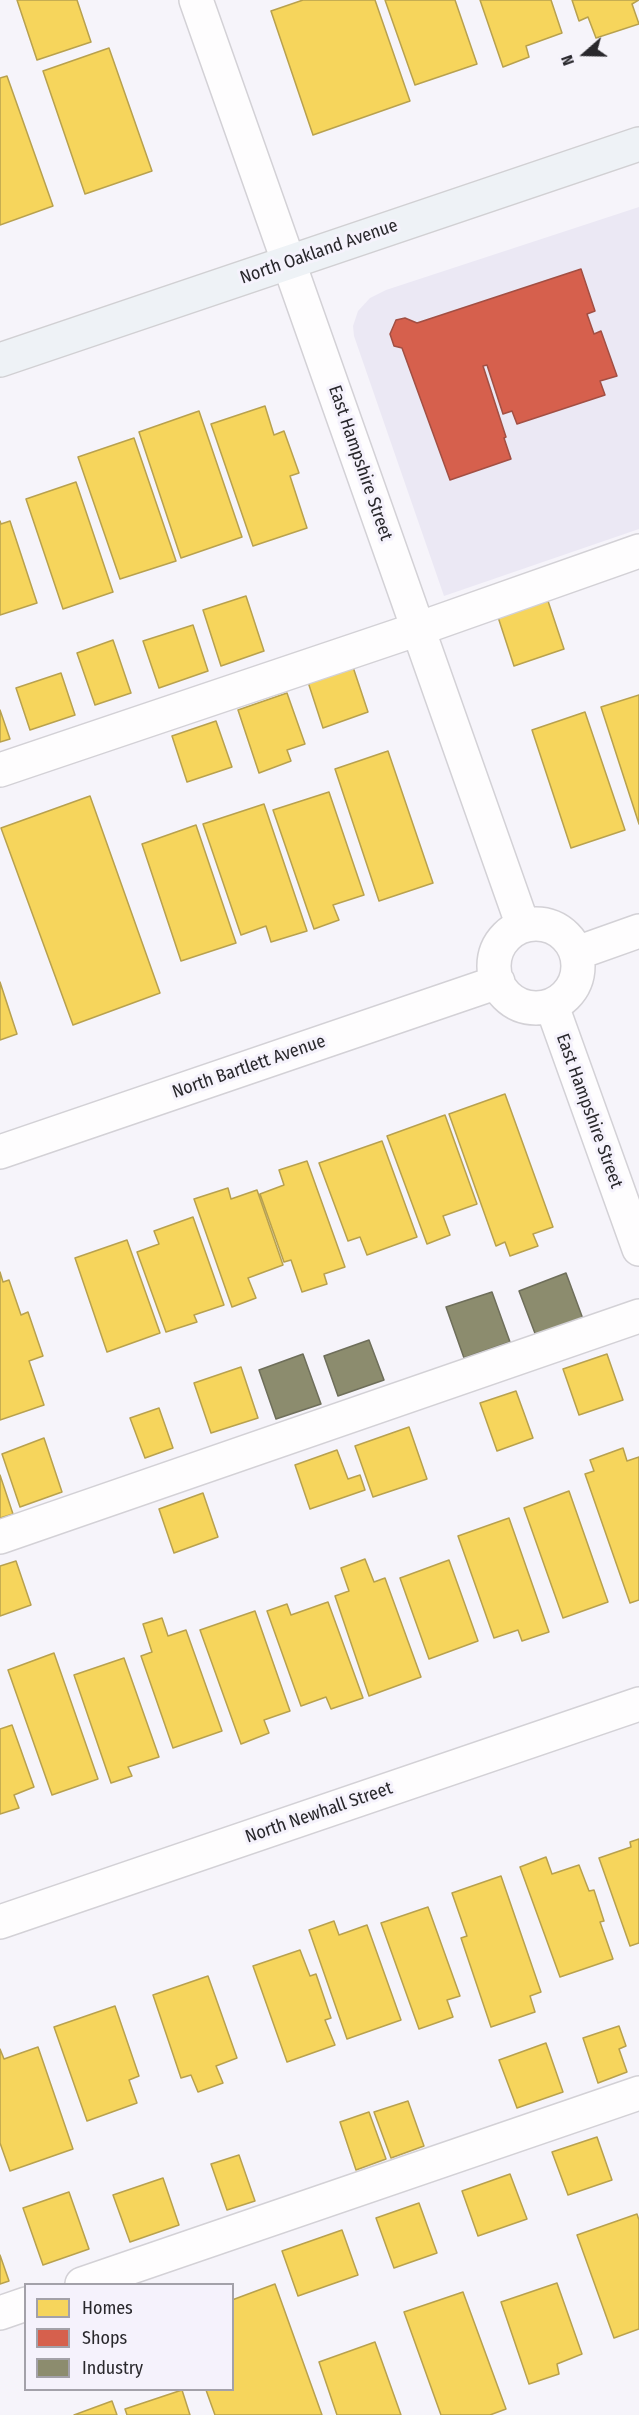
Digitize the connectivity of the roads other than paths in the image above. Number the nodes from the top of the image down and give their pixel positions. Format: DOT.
graph roads {
  1 [pos="196,0"];
  2 [pos="639,144"];
  3 [pos="289,261"];
  4 [pos="0,360"];
  5 [pos="639,551"];
  6 [pos="418,629"];
  7 [pos="0,770"];
  8 [pos="523,926"];
  9 [pos="639,931"];
  10 [pos="577,953"];
  11 [pos="498,982"];
  12 [pos="552,1006"];
  13 [pos="0,1152"];
  14 [pos="639,1249"];
  15 [pos="639,1317"];
  16 [pos="0,1537"];
  17 [pos="639,1704"];
  18 [pos="0,1923"];
  19 [pos="639,2093"];
  20 [pos="85,2283"];
  21 [pos="24,2305"];
  22 [pos="0,2313"];
  1 -- 3 [label="street, East Hampshire Street"];
  2 -- 3 [label="main road, North Oakland Avenue"];
  3 -- 4 [label="main road, North Oakland Avenue"];
  3 -- 6 [label="street, East Hampshire Street"];
  5 -- 6 [label="street"];
  6 -- 7 [label="street"];
  6 -- 8 [label="street, East Hampshire Street"];
  8 -- 10 [label="street"];
  8 -- 11 [label="street"];
  9 -- 10 [label="street"];
  10 -- 12 [label="street"];
  11 -- 12 [label="street"];
  11 -- 13 [label="street, North Bartlett Avenue"];
  12 -- 14 [label="street, East Hampshire Street"];
  15 -- 16 [label="street"];
  17 -- 18 [label="street, North Newhall Street"];
  19 -- 20 [label="street"];
  21 -- 22 [label="street"];
}
